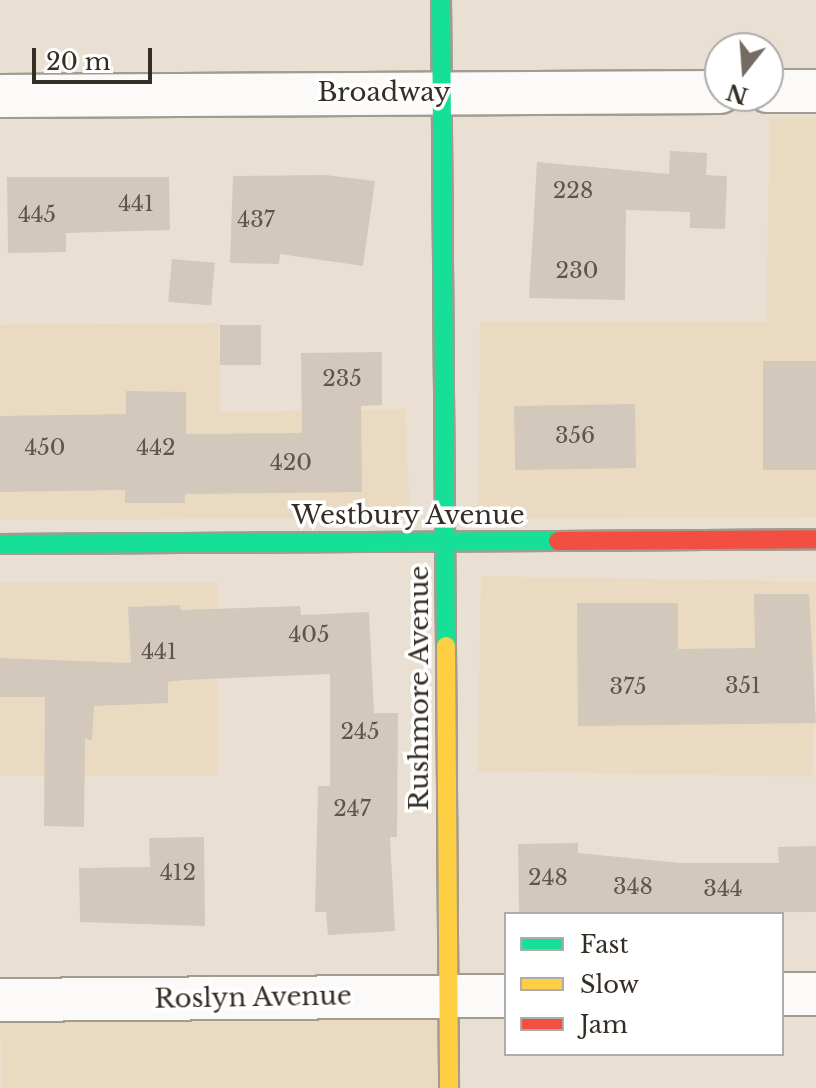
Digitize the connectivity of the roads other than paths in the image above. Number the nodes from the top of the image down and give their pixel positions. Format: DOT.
graph roads {
  1 [pos="441,0"];
  2 [pos="784,91"];
  3 [pos="816,91"];
  4 [pos="704,92"];
  5 [pos="442,93"];
  6 [pos="0,96"];
  7 [pos="816,539"];
  8 [pos="445,541"];
  9 [pos="0,544"];
  10 [pos="784,994"];
  11 [pos="816,994"];
  12 [pos="448,996"];
  13 [pos="504,996"];
  14 [pos="0,1000"];
  15 [pos="449,1088"];
  1 -- 5 [label="street, Rushmore Avenue"];
  2 -- 3 [label="street"];
  4 -- 5 [label="street, Broadway"];
  5 -- 6 [label="street, Broadway"];
  5 -- 8 [label="street, Rushmore Avenue"];
  7 -- 8 [label="street, Westbury Avenue"];
  8 -- 9 [label="street, Westbury Avenue"];
  8 -- 12 [label="street, Rushmore Avenue"];
  10 -- 11 [label="street"];
  12 -- 13 [label="street, Roslyn Avenue"];
  12 -- 14 [label="street, Roslyn Avenue"];
  12 -- 15 [label="street, Rushmore Avenue"];
}
